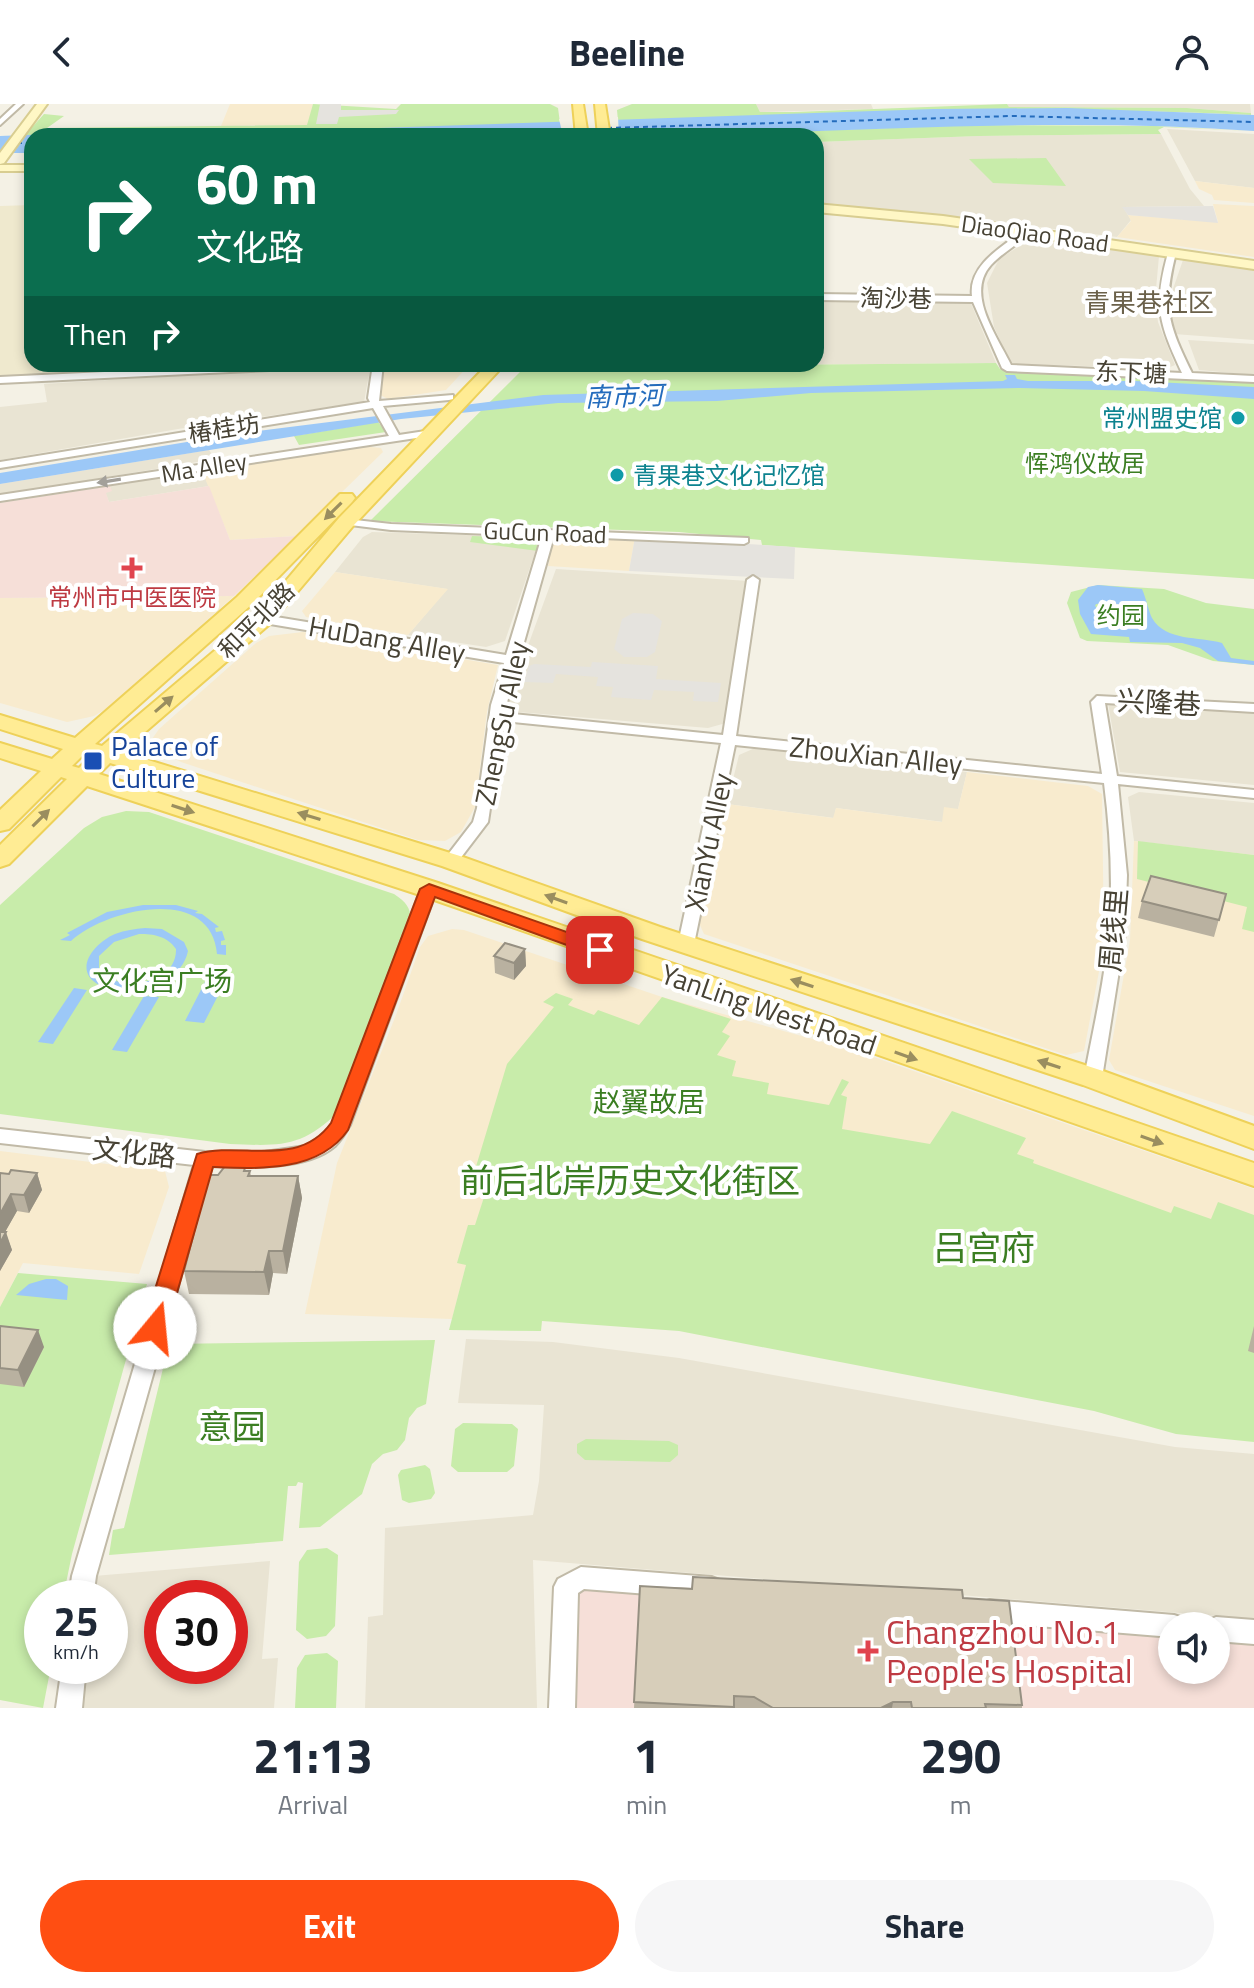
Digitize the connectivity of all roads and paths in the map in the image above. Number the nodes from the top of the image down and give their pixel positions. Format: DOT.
graph roads {
  1 [pos="20,104"];
  2 [pos="32,104"];
  3 [pos="42,104"];
  4 [pos="564,104"];
  5 [pos="616,104"];
  6 [pos="579,113"];
  7 [pos="601,113"];
  8 [pos="2,132"];
  9 [pos="0,165"];
  10 [pos="24,166"];
  11 [pos="824,207"];
  12 [pos="824,207"];
  13 [pos="1027,232"];
  14 [pos="1172,253"];
  15 [pos="1254,263"];
  16 [pos="824,297"];
  17 [pos="977,299"];
  18 [pos="166,372"];
  19 [pos="377,372"];
  20 [pos="473,372"];
  21 [pos="488,372"];
  22 [pos="1187,374"];
  23 [pos="1254,379"];
  24 [pos="0,380"];
  25 [pos="451,404"];
  26 [pos="377,407"];
  27 [pos="430,425"];
  28 [pos="401,437"];
  29 [pos="0,465"];
  30 [pos="0,498"];
  31 [pos="346,522"];
  32 [pos="549,532"];
  33 [pos="744,540"];
  34 [pos="753,580"];
  35 [pos="264,619"];
  36 [pos="510,660"];
  37 [pos="1254,708"];
  38 [pos="497,716"];
  39 [pos="0,722"];
  40 [pos="729,739"];
  41 [pos="79,746"];
  42 [pos="0,750"];
  43 [pos="105,755"];
  44 [pos="69,772"];
  45 [pos="1112,781"];
  46 [pos="1254,794"];
  47 [pos="0,824"];
  48 [pos="0,859"];
  49 [pos="451,861"];
  50 [pos="429,889"];
  51 [pos="686,944"];
  52 [pos="1093,1078"];
  53 [pos="0,1136"];
  54 [pos="1254,1138"];
  55 [pos="205,1159"];
  56 [pos="1254,1175"];
  57 [pos="83,1580"];
  58 [pos="737,1590"];
  59 [pos="971,1610"];
  60 [pos="1158,1625"];
  61 [pos="1230,1630"];
  62 [pos="1254,1632"];
  63 [pos="72,1684"];
  64 [pos="69,1708"];
  65 [pos="562,1708"];
  1 -- 8 [label="street"];
  2 -- 8 [label="main road"];
  3 -- 9 [label="main road"];
  4 -- 6 [label="main road"];
  5 -- 7 [label="main road"];
  9 -- 10 [label="main road"];
  11 -- 13 [label="main road, DiaoQiao Road"];
  12 -- 15 [label="main road, DiaoQiao Road"];
  13 -- 14 [label="main road, DiaoQiao Road"];
  13 -- 17 [label="street"];
  14 -- 15 [label="main road, DiaoQiao Road"];
  14 -- 22 [label="street"];
  16 -- 17 [label="street, 淘沙巷"];
  17 -- 22 [label="street, 东下塘"];
  18 -- 24 [label="street"];
  19 -- 26 [label="street"];
  20 -- 25 [label="main road"];
  21 -- 25 [label="main road, 和平北路"];
  22 -- 23 [label="street, 东下塘"];
  25 -- 26 [label="street, 椿桂坊"];
  25 -- 27 [label="main road, 和平北路"];
  26 -- 28 [label="street"];
  26 -- 29 [label="street, 椿桂坊"];
  27 -- 28 [label="main road, 和平北路"];
  27 -- 31 [label="main road, 和平北路"];
  28 -- 30 [label="street, Ma Alley, one-way"];
  28 -- 41 [label="main road, 和平北路, one-way"];
  31 -- 32 [label="street, GuCun Road"];
  31 -- 35 [label="main road, 和平北路"];
  32 -- 33 [label="street, GuCun Road"];
  32 -- 36 [label="street, ZhengSu Alley"];
  34 -- 40 [label="street, XianYu Alley"];
  35 -- 36 [label="street, HuDang Alley"];
  43 -- 35 [label="main road, 和平北路, one-way"];
  36 -- 38 [label="street, ZhengSu Alley"];
  37 -- 45 [label="street, 兴隆巷"];
  38 -- 40 [label="street, ZhouXian Alley"];
  38 -- 49 [label="street, ZhengSu Alley"];
  39 -- 41 [label="main road, YanLing West Road"];
  40 -- 45 [label="street, ZhouXian Alley"];
  40 -- 51 [label="street, XianYu Alley"];
  41 -- 43 [label="main road, YanLing West Road"];
  41 -- 44 [label="main road, 和平北路"];
  42 -- 44 [label="main road, YanLing West Road"];
  43 -- 44 [label="main road, 和平北路"];
  49 -- 43 [label="main road, YanLing West Road, one-way"];
  44 -- 47 [label="main road, 和平北路"];
  48 -- 44 [label="main road, 和平北路, one-way"];
  44 -- 50 [label="main road, YanLing West Road, one-way"];
  45 -- 46 [label="street, ZhouXian Alley"];
  45 -- 52 [label="street, 周线里"];
  51 -- 49 [label="main road, YanLing West Road, one-way"];
  50 -- 55 [label="street, 文化路"];
  50 -- 56 [label="main road, YanLing West Road, one-way"];
  52 -- 51 [label="main road, YanLing West Road, one-way"];
  52 -- 54 [label="main road, YanLing West Road"];
  53 -- 55 [label="street, 文化路"];
  55 -- 57 [label="street"];
  58 -- 65 [label="street"];
  59 -- 60 [label="street"];
  61 -- 62 [label="street"];
  63 -- 64 [label="street"];
}
